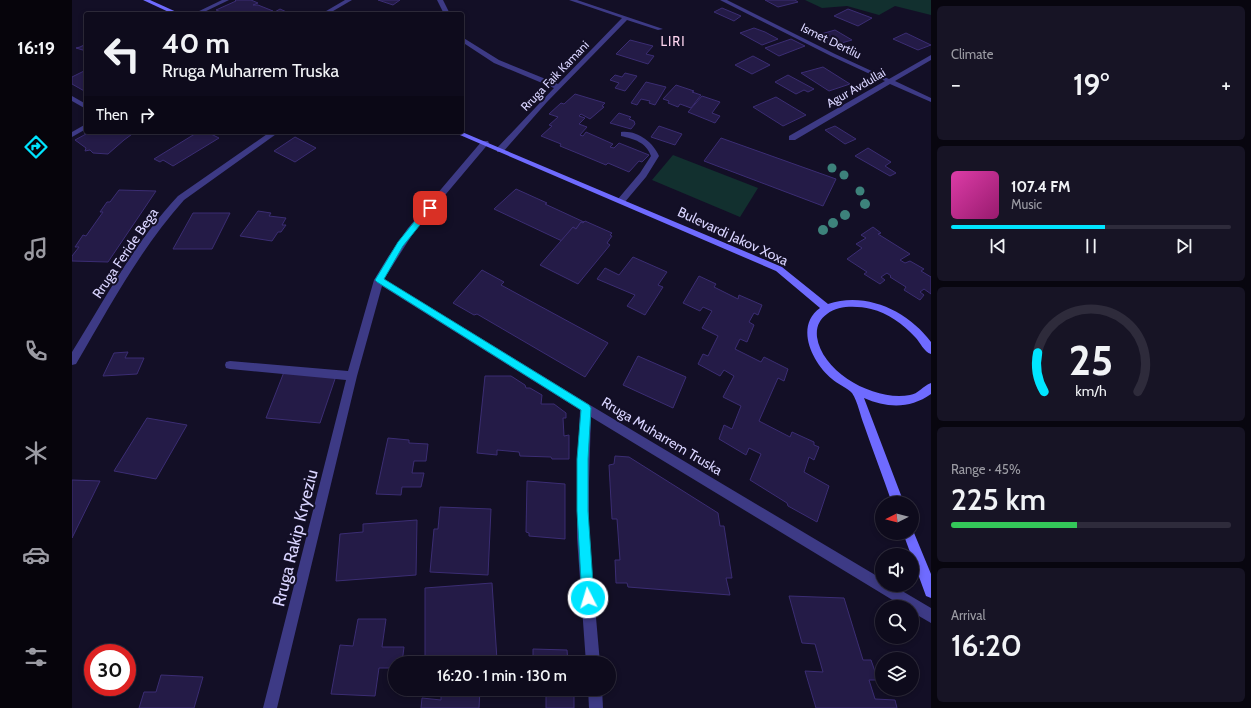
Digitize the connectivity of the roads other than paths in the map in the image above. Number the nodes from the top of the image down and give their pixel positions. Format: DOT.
graph roads {
  1 [pos="146,0"];
  2 [pos="226,0"];
  3 [pos="349,0"];
  4 [pos="440,0"];
  5 [pos="572,0"];
  6 [pos="723,0"];
  7 [pos="173,12"];
  8 [pos="200,12"];
  9 [pos="328,12"];
  10 [pos="447,12"];
  11 [pos="626,18"];
  12 [pos="660,29"];
  13 [pos="464,40"];
  14 [pos="931,57"];
  15 [pos="889,81"];
  16 [pos="559,87"];
  17 [pos="72,98"];
  18 [pos="931,100"];
  19 [pos="84,106"];
  20 [pos="72,126"];
  21 [pos="84,126"];
  22 [pos="84,127"];
  23 [pos="272,134"];
  24 [pos="462,134"];
  25 [pos="624,134"];
  26 [pos="72,135"];
  27 [pos="792,138"];
  28 [pos="485,144"];
  29 [pos="500,150"];
  30 [pos="621,201"];
  31 [pos="380,280"];
  32 [pos="826,308"];
  33 [pos="912,328"];
  34 [pos="931,336"];
  35 [pos="931,350"];
  36 [pos="72,361"];
  37 [pos="230,365"];
  38 [pos="352,376"];
  39 [pos="931,388"];
  40 [pos="856,390"];
  41 [pos="586,408"];
  42 [pos="895,496"];
  43 [pos="912,540"];
  44 [pos="931,591"];
  45 [pos="931,616"];
  46 [pos="592,656"];
  47 [pos="595,696"];
  48 [pos="270,708"];
  49 [pos="596,708"];
  1 -- 7 [label="main road"];
  2 -- 8 [label="street"];
  3 -- 9 [label="street"];
  4 -- 10 [label="street"];
  5 -- 11 [label="street"];
  6 -- 15 [label="street, Ismet Dertliu"];
  11 -- 12 [label="street"];
  11 -- 16 [label="street, Rruga Faik Kamani"];
  13 -- 16 [label="street"];
  14 -- 15 [label="street, Agur Avdullai"];
  15 -- 18 [label="street, Ismet Dertliu"];
  15 -- 27 [label="street, Agur Avdullai"];
  16 -- 29 [label="street, Rruga Faik Kamani"];
  17 -- 19 [label="street"];
  20 -- 21 [label="street"];
  22 -- 26 [label="street"];
  23 -- 36 [label="street, Rruga Feride Bega"];
  24 -- 28 [label="main road, Bulevardi Jakov Xoxa"];
  25 -- 30 [label="street"];
  28 -- 29 [label="main road, Bulevardi Jakov Xoxa"];
  28 -- 31 [label="street, Rruga Rakip Kryeziu"];
  29 -- 30 [label="main road, Bulevardi Jakov Xoxa"];
  30 -- 32 [label="main road, Bulevardi Jakov Xoxa"];
  31 -- 38 [label="street, Rruga Rakip Kryeziu"];
  31 -- 41 [label="street, Rruga Muharrem Truska"];
  32 -- 33 [label="main road"];
  32 -- 40 [label="main road"];
  33 -- 34 [label="main road"];
  33 -- 35 [label="main road"];
  37 -- 38 [label="street"];
  38 -- 48 [label="street, Rruga Rakip Kryeziu"];
  39 -- 40 [label="main road"];
  40 -- 42 [label="main road"];
  41 -- 45 [label="street, Rruga Muharrem Truska"];
  41 -- 46 [label="street"];
  43 -- 44 [label="main road"];
  47 -- 49 [label="street"];
}
